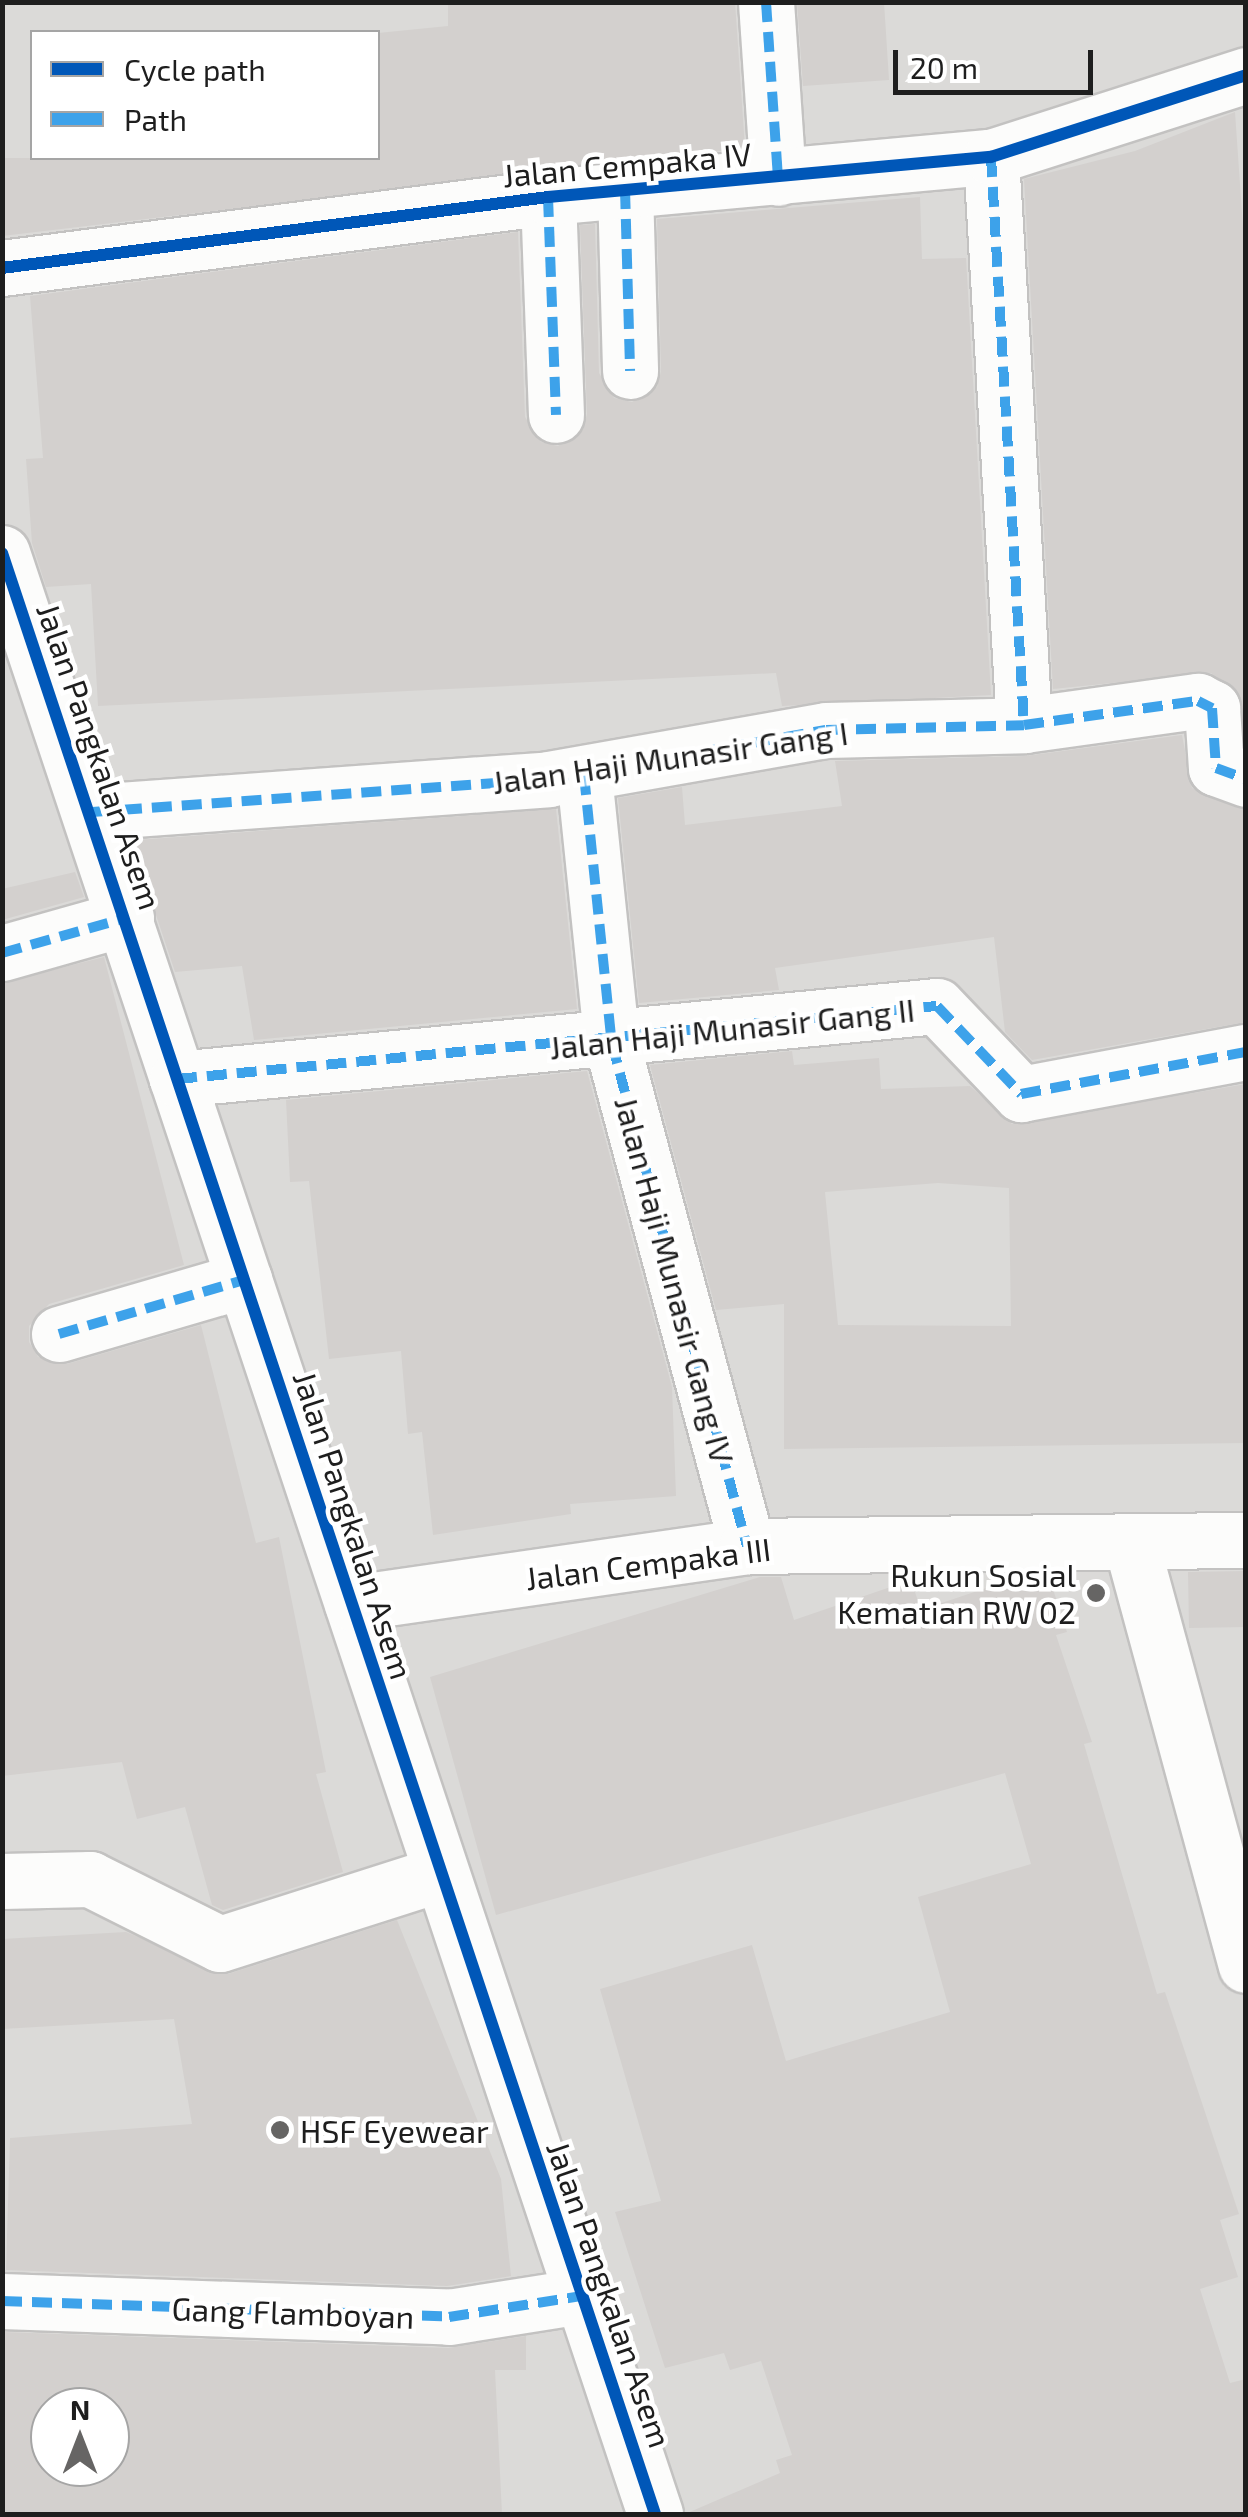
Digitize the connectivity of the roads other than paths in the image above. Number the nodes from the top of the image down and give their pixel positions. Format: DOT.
graph roads {
  1 [pos="766,2"];
  2 [pos="1246,75"];
  3 [pos="990,157"];
  4 [pos="778,178"];
  5 [pos="625,189"];
  6 [pos="548,197"];
  7 [pos="2,268"];
  8 [pos="630,371"];
  9 [pos="556,415"];
  10 [pos="2,552"];
  11 [pos="1024,725"];
  12 [pos="584,774"];
  13 [pos="1246,779"];
  14 [pos="92,812"];
  15 [pos="126,918"];
  16 [pos="2,953"];
  17 [pos="612,1044"];
  18 [pos="1246,1052"];
  19 [pos="177,1079"];
  20 [pos="244,1280"];
  21 [pos="59,1334"];
  22 [pos="1246,1540"];
  23 [pos="747,1546"];
  24 [pos="1132,1546"];
  25 [pos="352,1603"];
  26 [pos="440,1874"];
  27 [pos="2,1882"];
  28 [pos="1245,1964"];
  29 [pos="582,2296"];
  30 [pos="2,2301"];
  31 [pos="655,2514"];
  1 -- 4 [label="street"];
  2 -- 3 [label="street, Jalan Cempaka IV"];
  3 -- 4 [label="street, Jalan Cempaka IV"];
  3 -- 11 [label="street"];
  4 -- 5 [label="street, Jalan Cempaka IV"];
  5 -- 6 [label="street, Jalan Cempaka IV"];
  5 -- 8 [label="street"];
  6 -- 7 [label="street, Jalan Cempaka IV"];
  6 -- 9 [label="street"];
  10 -- 14 [label="street, Jalan Pangkalan Asem"];
  11 -- 12 [label="street, Jalan Haji Munasir Gang I"];
  11 -- 13 [label="street, Jalan Haji Munasir Gang I"];
  12 -- 14 [label="street, Jalan Haji Munasir Gang I"];
  12 -- 17 [label="street, Jalan Haji Munasir Gang IV"];
  14 -- 15 [label="street, Jalan Pangkalan Asem"];
  15 -- 16 [label="street"];
  15 -- 19 [label="street, Jalan Pangkalan Asem"];
  17 -- 18 [label="street, Jalan Haji Munasir Gang II"];
  17 -- 19 [label="street, Jalan Haji Munasir Gang II"];
  17 -- 23 [label="street, Jalan Haji Munasir Gang IV"];
  19 -- 20 [label="street, Jalan Pangkalan Asem"];
  20 -- 21 [label="street"];
  20 -- 25 [label="street, Jalan Pangkalan Asem"];
  22 -- 24 [label="street, Jalan Cempaka III"];
  23 -- 24 [label="street, Jalan Cempaka III"];
  23 -- 25 [label="street, Jalan Cempaka III"];
  24 -- 28 [label="street"];
  25 -- 26 [label="street, Jalan Pangkalan Asem"];
  26 -- 27 [label="street"];
  26 -- 29 [label="street, Jalan Pangkalan Asem"];
  29 -- 30 [label="street, Gang Flamboyan"];
  29 -- 31 [label="street, Jalan Pangkalan Asem"];
}
